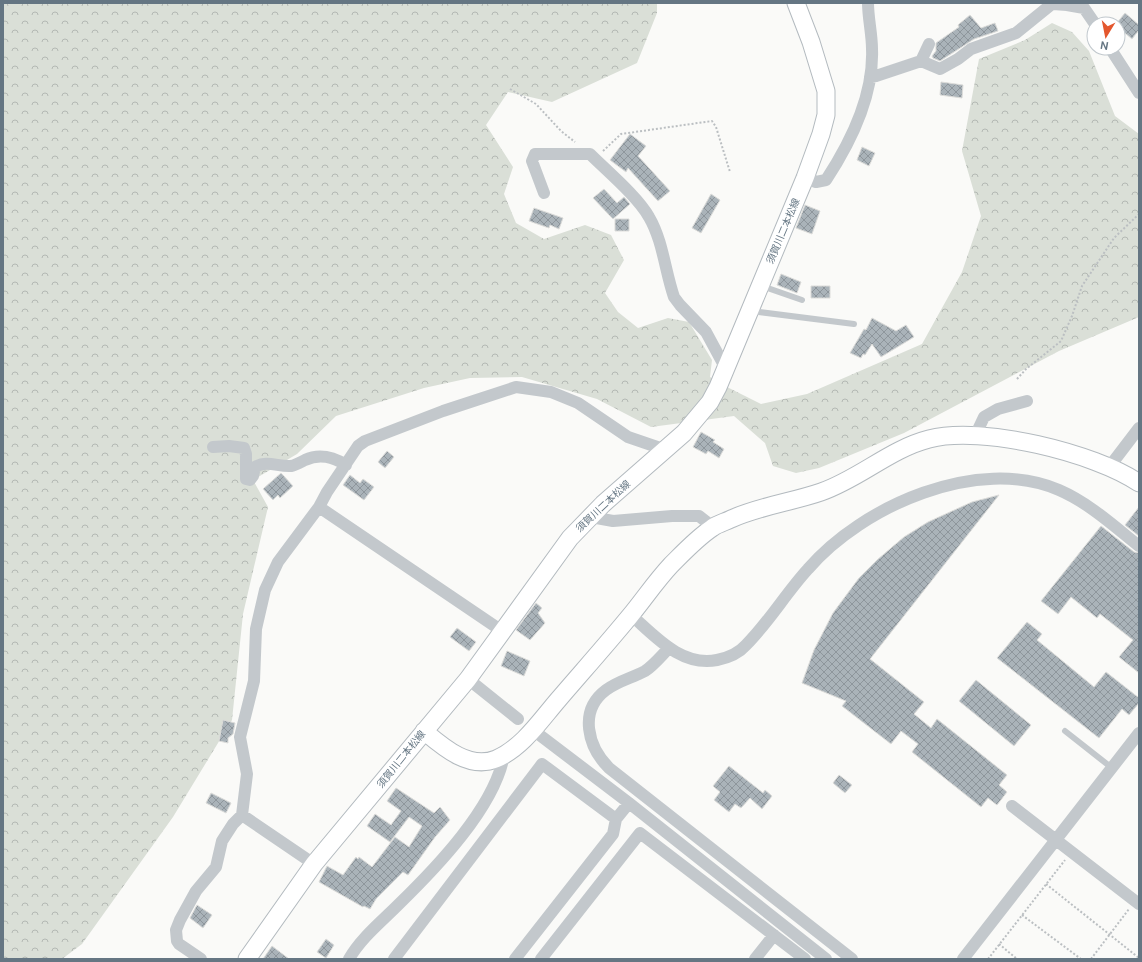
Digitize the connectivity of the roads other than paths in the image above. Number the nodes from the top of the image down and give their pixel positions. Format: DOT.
graph roads {
  1 [pos="796,3"];
  2 [pos="868,3"];
  3 [pos="1053,4"];
  4 [pos="1090,6"];
  5 [pos="1092,16"];
  6 [pos="929,44"];
  7 [pos="1115,56"];
  8 [pos="921,61"];
  9 [pos="870,77"];
  10 [pos="1139,93"];
  11 [pos="805,178"];
  12 [pos="544,193"];
  13 [pos="760,286"];
  14 [pos="802,300"];
  15 [pos="749,311"];
  16 [pos="854,324"];
  17 [pos="726,369"];
  18 [pos="1027,401"];
  19 [pos="1139,428"];
  20 [pos="976,434"];
  21 [pos="213,447"];
  22 [pos="666,450"];
  23 [pos="346,465"];
  24 [pos="1110,466"];
  25 [pos="1139,483"];
  26 [pos="319,507"];
  27 [pos="591,517"];
  28 [pos="713,527"];
  29 [pos="1139,546"];
  30 [pos="631,615"];
  31 [pos="502,631"];
  32 [pos="669,648"];
  33 [pos="468,679"];
  34 [pos="518,719"];
  35 [pos="533,730"];
  36 [pos="424,731"];
  37 [pos="1065,731"];
  38 [pos="1139,733"];
  39 [pos="504,755"];
  40 [pos="1112,768"];
  41 [pos="629,803"];
  42 [pos="1012,806"];
  43 [pos="242,815"];
  44 [pos="616,819"];
  45 [pos="1056,840"];
  46 [pos="314,864"];
  47 [pos="1137,902"];
  48 [pos="774,935"];
  49 [pos="201,959"];
  50 [pos="247,959"];
  51 [pos="349,959"];
  52 [pos="394,959"];
  53 [pos="515,959"];
  54 [pos="542,959"];
  55 [pos="755,959"];
  56 [pos="805,959"];
  57 [pos="826,959"];
  58 [pos="852,959"];
  59 [pos="963,959"];
  1 -- 11 [label="main road, 須賀川二本松線"];
  2 -- 9 [label="street"];
  3 -- 4 [label="street"];
  3 -- 8 [label="street"];
  4 -- 5 [label="street"];
  6 -- 8 [label="street"];
  7 -- 10 [label="street"];
  8 -- 9 [label="street"];
  9 -- 11 [label="street"];
  11 -- 13 [label="main road, 須賀川二本松線"];
  12 -- 17 [label="street"];
  13 -- 14 [label="lane"];
  13 -- 15 [label="main road, 須賀川二本松線"];
  15 -- 16 [label="lane"];
  15 -- 17 [label="main road, 須賀川二本松線"];
  17 -- 22 [label="main road, 須賀川二本松線"];
  18 -- 20 [label="street"];
  19 -- 24 [label="street"];
  20 -- 24 [label="main road"];
  20 -- 28 [label="main road"];
  21 -- 23 [label="street"];
  22 -- 23 [label="street"];
  22 -- 27 [label="main road, 須賀川二本松線"];
  23 -- 26 [label="street"];
  24 -- 25 [label="main road"];
  26 -- 31 [label="street"];
  26 -- 43 [label="street"];
  27 -- 28 [label="street"];
  27 -- 31 [label="main road, 須賀川二本松線"];
  28 -- 30 [label="main road"];
  29 -- 32 [label="street"];
  30 -- 32 [label="street"];
  30 -- 35 [label="main road"];
  31 -- 33 [label="main road, 須賀川二本松線"];
  32 -- 58 [label="street"];
  33 -- 34 [label="street"];
  33 -- 36 [label="main road, 須賀川二本松線"];
  35 -- 39 [label="main road"];
  35 -- 41 [label="street"];
  36 -- 39 [label="main road"];
  36 -- 46 [label="main road, 須賀川二本松線"];
  37 -- 40 [label="lane"];
  38 -- 40 [label="street"];
  39 -- 51 [label="street"];
  40 -- 45 [label="street"];
  41 -- 44 [label="street"];
  41 -- 57 [label="street"];
  42 -- 45 [label="street"];
  43 -- 46 [label="street"];
  43 -- 49 [label="street"];
  44 -- 52 [label="street"];
  44 -- 53 [label="street"];
  45 -- 47 [label="street"];
  45 -- 59 [label="street"];
  46 -- 50 [label="main road, 須賀川二本松線"];
  48 -- 54 [label="street"];
  48 -- 55 [label="street"];
  48 -- 56 [label="street"];
}
